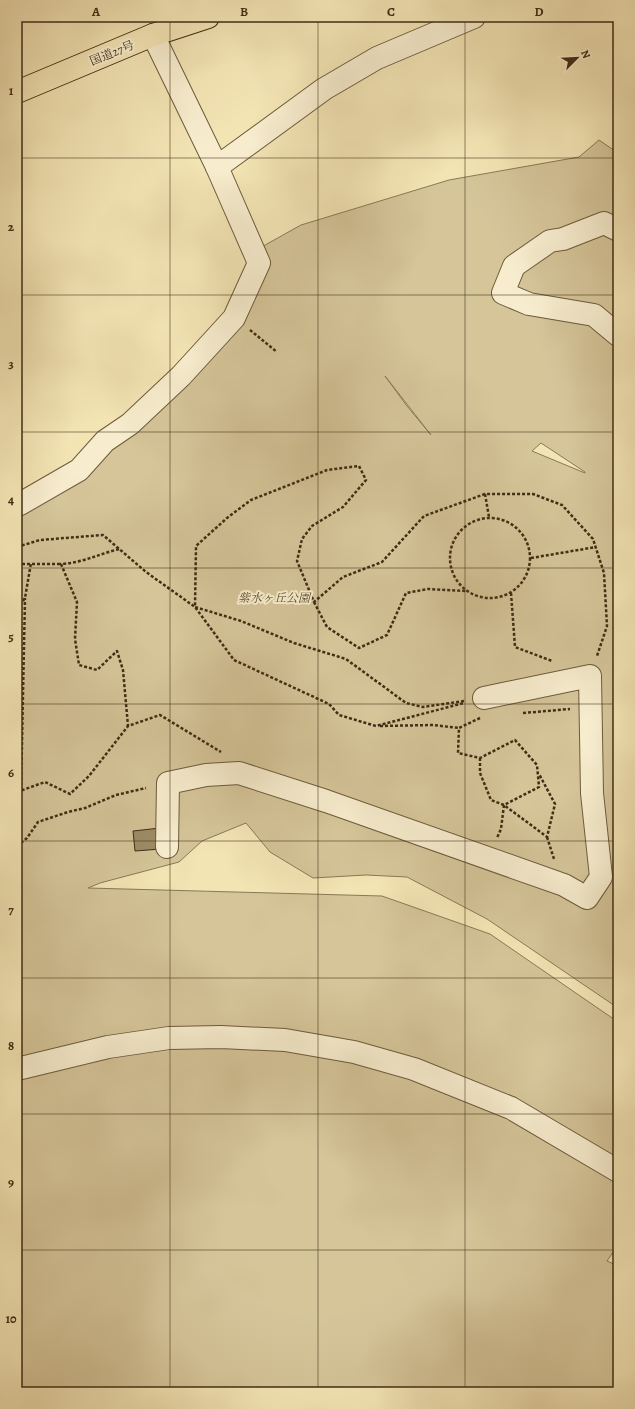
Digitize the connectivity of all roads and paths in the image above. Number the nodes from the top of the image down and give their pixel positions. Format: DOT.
graph roads {
  1 [pos="208,17"];
  2 [pos="474,17"];
  3 [pos="153,35"];
  4 [pos="17,92"];
  5 [pos="217,167"];
  6 [pos="618,230"];
  7 [pos="234,318"];
  8 [pos="618,335"];
  9 [pos="276,352"];
  10 [pos="485,494"];
  11 [pos="17,504"];
  12 [pos="489,517"];
  13 [pos="596,546"];
  14 [pos="17,547"];
  15 [pos="119,549"];
  16 [pos="531,558"];
  17 [pos="31,563"];
  18 [pos="17,564"];
  19 [pos="61,564"];
  20 [pos="467,591"];
  21 [pos="511,593"];
  22 [pos="25,598"];
  23 [pos="314,602"];
  24 [pos="195,606"];
  25 [pos="17,609"];
  26 [pos="556,663"];
  27 [pos="590,676"];
  28 [pos="590,706"];
  29 [pos="484,707"];
  30 [pos="518,713"];
  31 [pos="128,726"];
  32 [pos="376,726"];
  33 [pos="459,728"];
  34 [pos="223,753"];
  35 [pos="480,758"];
  36 [pos="538,771"];
  37 [pos="168,783"];
  38 [pos="21,790"];
  39 [pos="17,792"];
  40 [pos="504,805"];
  41 [pos="17,846"];
  42 [pos="167,847"];
  43 [pos="486,859"];
  44 [pos="609,879"];
  45 [pos="17,1069"];
  46 [pos="618,1171"];
  1 -- 3 [label="highway, 国道27号"];
  2 -- 5 [label="street"];
  3 -- 4 [label="highway, 国道27号"];
  3 -- 5 [label="street"];
  5 -- 7 [label="street"];
  6 -- 8 [label="street"];
  7 -- 9 [label="path"];
  7 -- 11 [label="street"];
  10 -- 12 [label="path"];
  10 -- 13 [label="path"];
  10 -- 23 [label="path"];
  12 -- 16 [label="path"];
  12 -- 20 [label="path"];
  13 -- 16 [label="path"];
  13 -- 27 [label="path"];
  14 -- 15 [label="path"];
  15 -- 19 [label="path"];
  15 -- 24 [label="path"];
  16 -- 21 [label="path"];
  17 -- 18 [label="path"];
  17 -- 19 [label="path"];
  17 -- 22 [label="path"];
  19 -- 31 [label="path"];
  20 -- 21 [label="path"];
  20 -- 23 [label="path"];
  21 -- 26 [label="path"];
  22 -- 25 [label="path"];
  22 -- 38 [label="path"];
  23 -- 24 [label="path"];
  24 -- 29 [label="path"];
  24 -- 32 [label="path"];
  27 -- 28 [label="street"];
  27 -- 29 [label="street"];
  28 -- 30 [label="path"];
  28 -- 44 [label="street"];
  29 -- 32 [label="path"];
  29 -- 33 [label="path"];
  31 -- 34 [label="path"];
  31 -- 38 [label="path"];
  32 -- 33 [label="path"];
  33 -- 35 [label="path"];
  35 -- 36 [label="path"];
  35 -- 40 [label="path"];
  36 -- 40 [label="path"];
  36 -- 40 [label="path"];
  37 -- 41 [label="path"];
  37 -- 42 [label="street"];
  37 -- 43 [label="street"];
  38 -- 39 [label="path"];
  40 -- 43 [label="path"];
  43 -- 44 [label="street"];
  45 -- 46 [label="street"];
}
